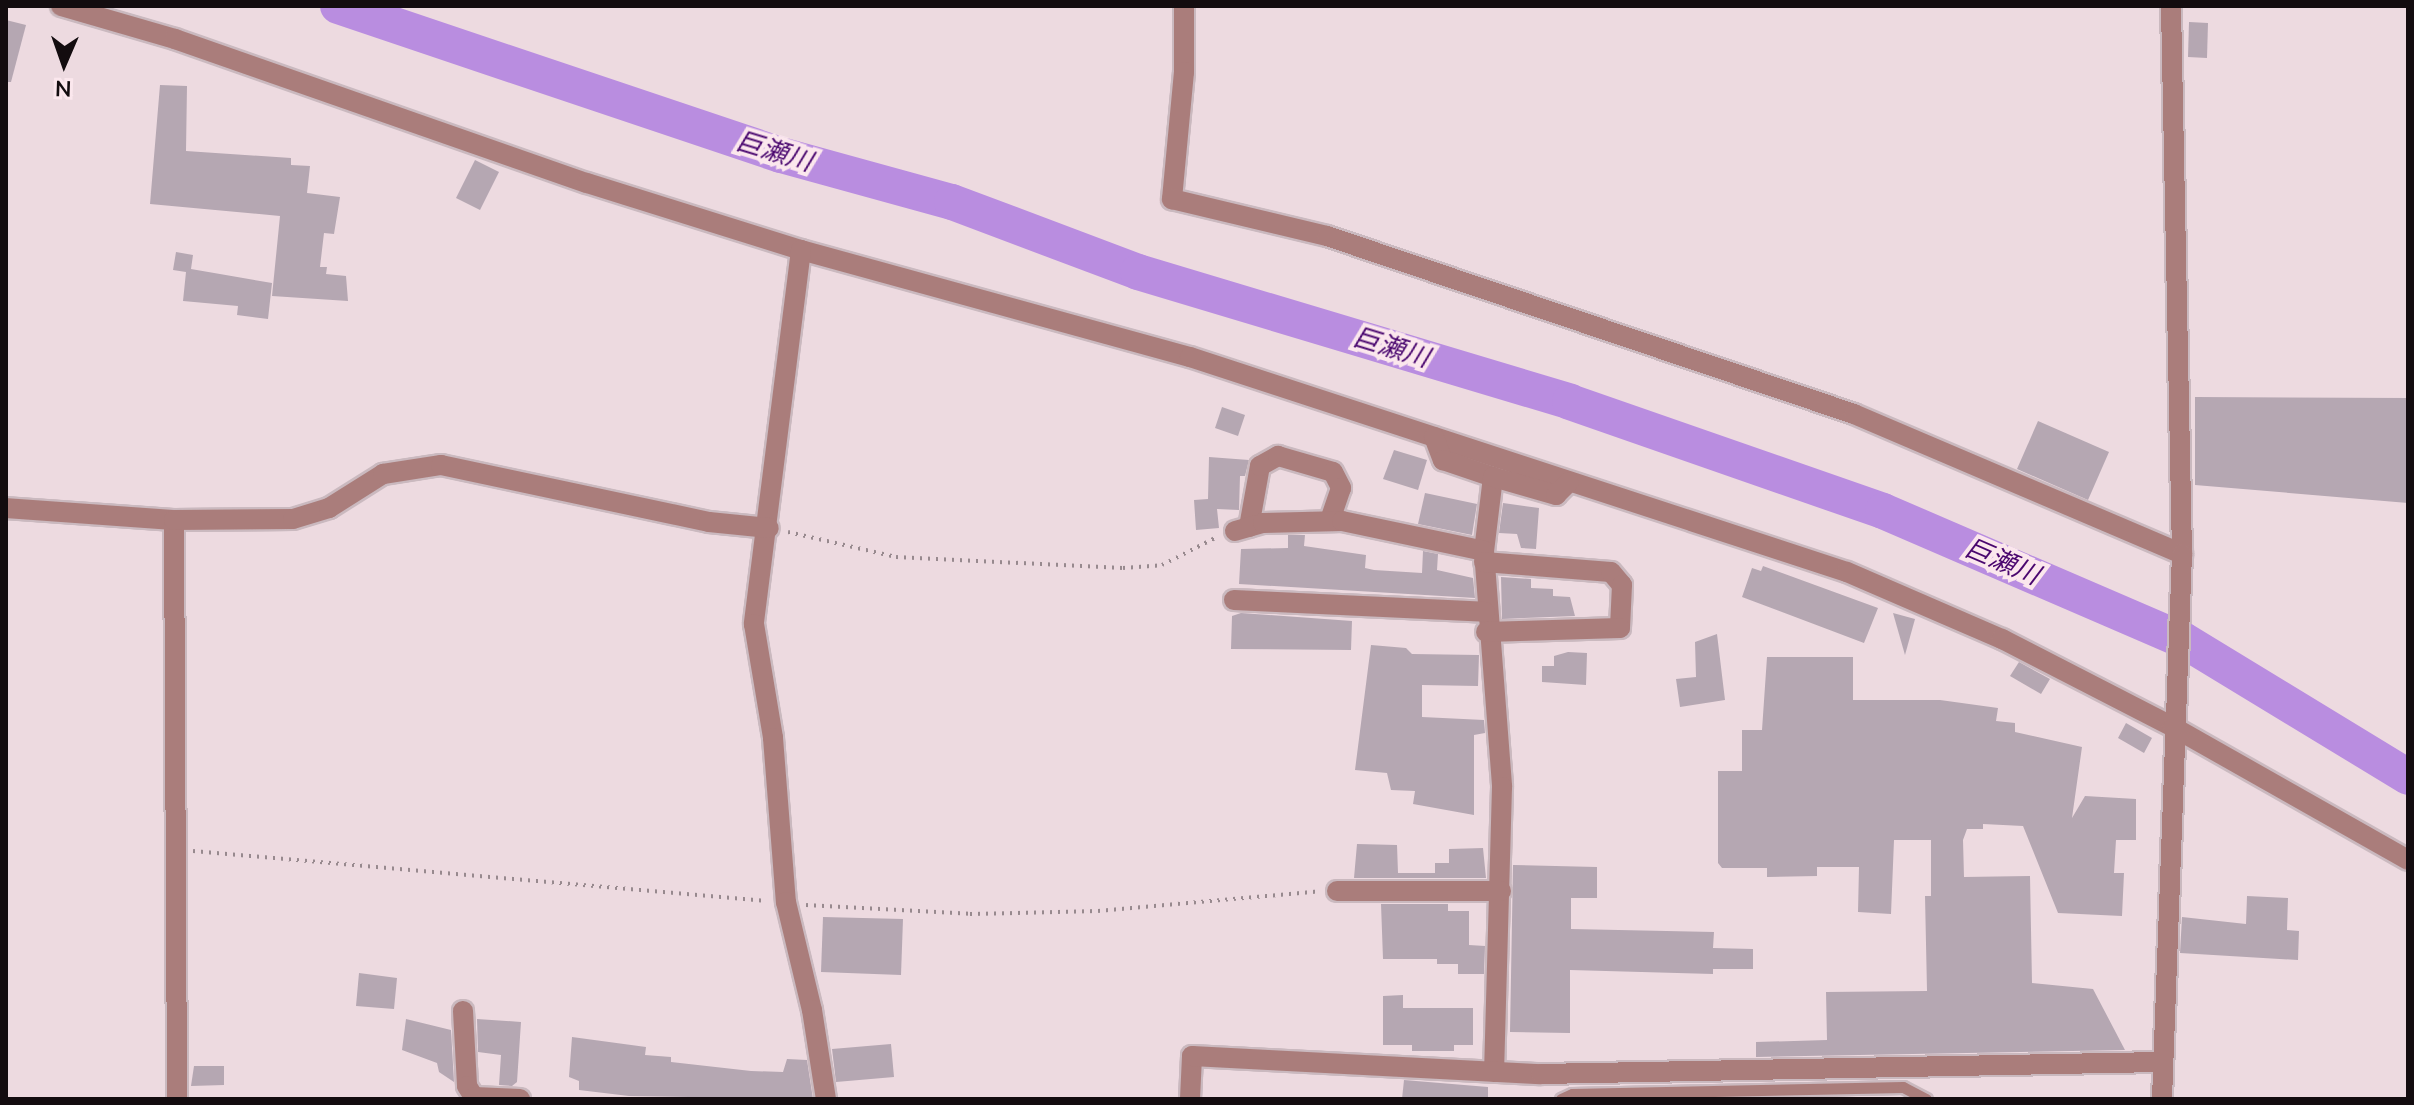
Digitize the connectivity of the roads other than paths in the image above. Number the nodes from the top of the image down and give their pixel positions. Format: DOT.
graph roads {
  1 [pos="61,6"];
  2 [pos="1184,6"];
  3 [pos="2171,6"];
  4 [pos="801,250"];
  5 [pos="1434,437"];
  6 [pos="1493,477"];
  7 [pos="1569,482"];
  8 [pos="6,508"];
  9 [pos="174,520"];
  10 [pos="1330,520"];
  11 [pos="769,528"];
  12 [pos="2182,554"];
  13 [pos="1484,556"];
  14 [pos="1234,600"];
  15 [pos="1486,622"];
  16 [pos="2173,727"];
  17 [pos="2408,860"];
  18 [pos="1337,891"];
  19 [pos="1501,891"];
  20 [pos="463,1011"];
  21 [pos="2162,1062"];
  22 [pos="1494,1072"];
  23 [pos="1834,1094"];
  24 [pos="1862,1094"];
  25 [pos="1771,1095"];
  26 [pos="1806,1095"];
  27 [pos="1586,1096"];
  28 [pos="1610,1096"];
  29 [pos="1689,1096"];
  30 [pos="177,1099"];
  31 [pos="520,1099"];
  32 [pos="826,1099"];
  33 [pos="1190,1099"];
  34 [pos="1561,1099"];
  35 [pos="1926,1099"];
  36 [pos="2162,1099"];
  1 -- 4 [label="street"];
  2 -- 12 [label="street"];
  3 -- 12 [label="street"];
  4 -- 5 [label="street"];
  4 -- 11 [label="street"];
  5 -- 6 [label="street"];
  5 -- 7 [label="street"];
  6 -- 7 [label="street"];
  6 -- 13 [label="street"];
  7 -- 16 [label="street"];
  8 -- 9 [label="street"];
  9 -- 11 [label="street"];
  9 -- 30 [label="street"];
  10 -- 10 [label="street"];
  10 -- 13 [label="street"];
  11 -- 32 [label="street"];
  12 -- 16 [label="street"];
  13 -- 15 [label="street"];
  13 -- 15 [label="street"];
  14 -- 15 [label="street"];
  15 -- 19 [label="street"];
  16 -- 17 [label="street"];
  16 -- 21 [label="street"];
  18 -- 19 [label="street"];
  19 -- 22 [label="street"];
  20 -- 31 [label="street"];
  21 -- 22 [label="street"];
  21 -- 36 [label="street"];
  22 -- 33 [label="street"];
  23 -- 24 [label="lane"];
  23 -- 26 [label="lane"];
  24 -- 35 [label="lane"];
  25 -- 26 [label="lane"];
  25 -- 29 [label="lane"];
  27 -- 28 [label="lane"];
  27 -- 34 [label="lane"];
  28 -- 29 [label="lane"];
}
